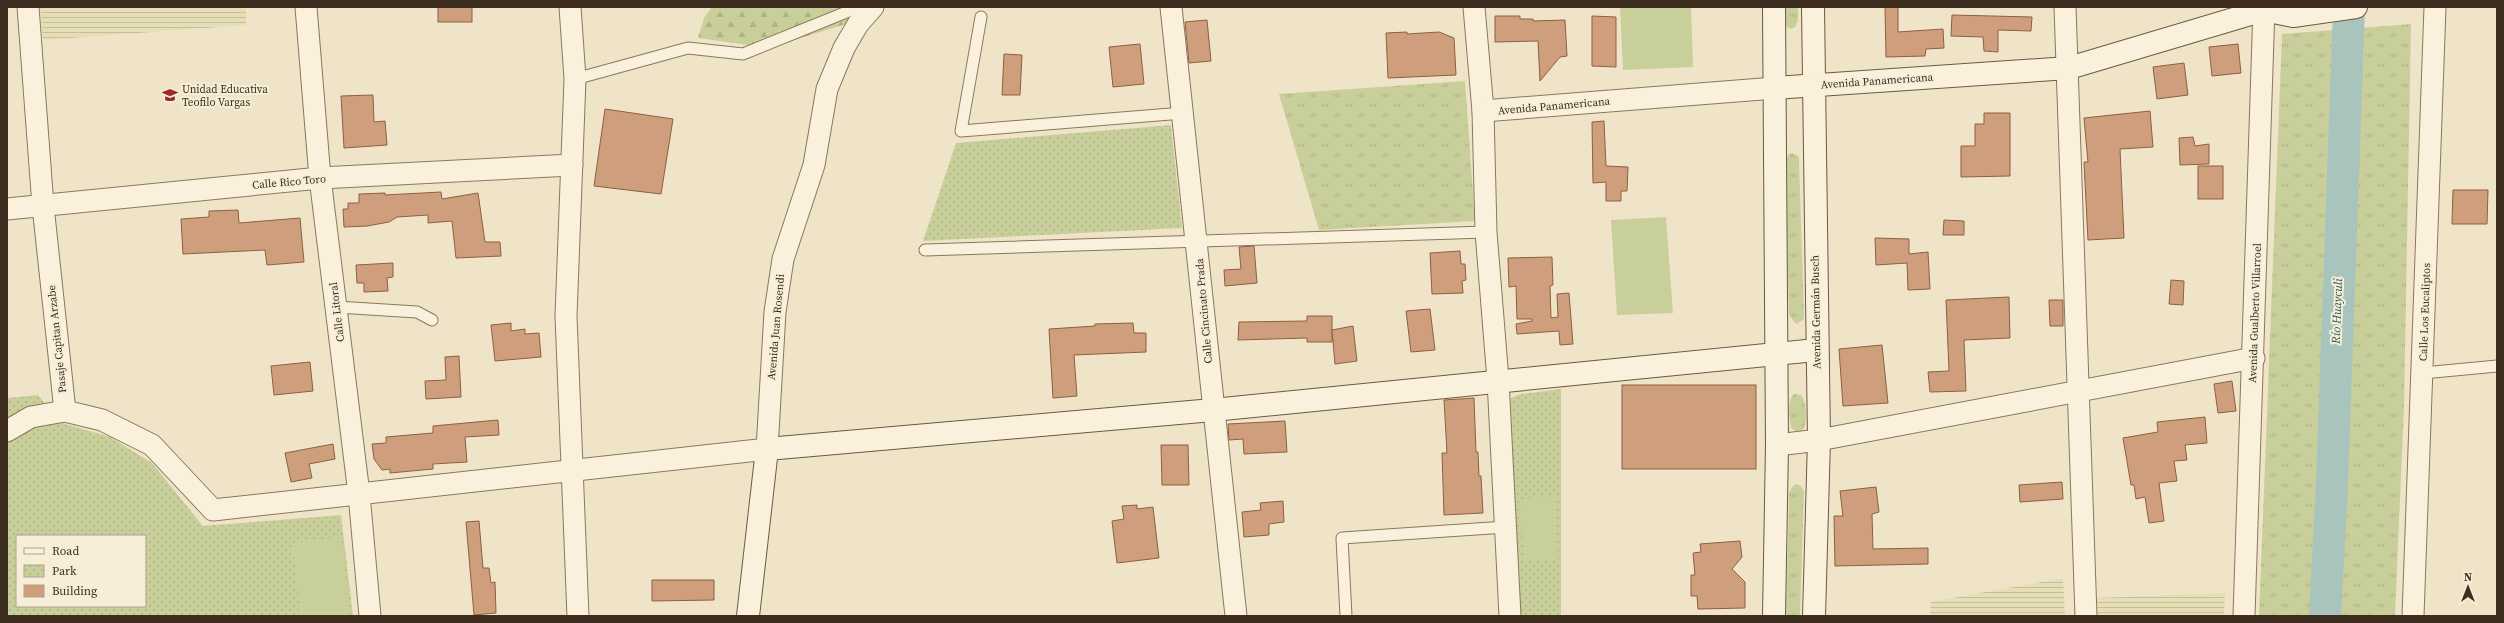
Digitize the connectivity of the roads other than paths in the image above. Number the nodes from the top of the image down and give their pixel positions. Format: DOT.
graph roads {
  1 [pos="28,7"];
  2 [pos="306,7"];
  3 [pos="570,7"];
  4 [pos="859,7"];
  5 [pos="872,7"];
  6 [pos="1171,7"];
  7 [pos="1474,7"];
  8 [pos="1774,7"];
  9 [pos="1813,7"];
  10 [pos="2065,7"];
  11 [pos="2356,7"];
  12 [pos="2436,7"];
  13 [pos="2266,8"];
  14 [pos="981,17"];
  15 [pos="2068,68"];
  16 [pos="575,79"];
  17 [pos="1814,85"];
  18 [pos="1775,88"];
  19 [pos="1482,111"];
  20 [pos="1183,113"];
  21 [pos="572,165"];
  22 [pos="320,178"];
  23 [pos="43,206"];
  24 [pos="7,209"];
  25 [pos="1486,232"];
  26 [pos="1197,239"];
  27 [pos="925,250"];
  28 [pos="337,307"];
  29 [pos="432,320"];
  30 [pos="1816,350"];
  31 [pos="1777,353"];
  32 [pos="2254,358"];
  33 [pos="2497,366"];
  34 [pos="2423,373"];
  35 [pos="1498,380"];
  36 [pos="2078,389"];
  37 [pos="1213,410"];
  38 [pos="65,411"];
  39 [pos="7,431"];
  40 [pos="1819,440"];
  41 [pos="1777,445"];
  42 [pos="767,449"];
  43 [pos="574,472"];
  44 [pos="359,494"];
  45 [pos="1506,527"];
  46 [pos="370,616"];
  47 [pos="578,616"];
  48 [pos="748,616"];
  49 [pos="1236,616"];
  50 [pos="1346,616"];
  51 [pos="1510,616"];
  52 [pos="1774,616"];
  53 [pos="1814,616"];
  54 [pos="2086,616"];
  55 [pos="2244,616"];
  56 [pos="2413,616"];
  1 -- 23 [label="street, Pasaje Capitan Arzabe"];
  2 -- 22 [label="street, Calle Litoral"];
  3 -- 16 [label="street"];
  4 -- 16 [label="lane"];
  5 -- 42 [label="street, Avenida Juan Rosendi"];
  6 -- 20 [label="street, Calle Cincinato Prada"];
  7 -- 19 [label="street"];
  8 -- 18 [label="main road"];
  9 -- 17 [label="main road, Avenida Germán Busch"];
  10 -- 15 [label="street"];
  11 -- 13 [label="main road, Avenida Panamericana"];
  12 -- 34 [label="street, Calle Los Eucaliptos"];
  13 -- 15 [label="main road, Avenida Panamericana"];
  13 -- 32 [label="street, Avenida Gualberto Villarroel"];
  14 -- 20 [label="lane"];
  15 -- 17 [label="main road, Avenida Panamericana"];
  15 -- 36 [label="street"];
  16 -- 21 [label="street"];
  17 -- 18 [label="main road, Avenida Panamericana"];
  17 -- 30 [label="main road, Avenida Germán Busch"];
  18 -- 19 [label="street, Avenida Panamericana"];
  18 -- 31 [label="main road"];
  19 -- 25 [label="street"];
  20 -- 26 [label="street, Calle Cincinato Prada"];
  21 -- 22 [label="street, Calle Rico Toro"];
  21 -- 43 [label="street"];
  22 -- 23 [label="street, Calle Rico Toro"];
  22 -- 28 [label="street, Calle Litoral"];
  23 -- 24 [label="street, Calle Rico Toro"];
  23 -- 38 [label="street, Pasaje Capitan Arzabe"];
  25 -- 26 [label="lane"];
  25 -- 35 [label="street"];
  26 -- 27 [label="lane"];
  26 -- 37 [label="street, Calle Cincinato Prada"];
  28 -- 29 [label="lane"];
  28 -- 44 [label="street, Calle Litoral"];
  30 -- 31 [label="main road"];
  30 -- 40 [label="main road, Avenida Germán Busch"];
  31 -- 35 [label="main road"];
  31 -- 41 [label="main road"];
  32 -- 36 [label="street"];
  32 -- 55 [label="street, Avenida Gualberto Villarroel"];
  33 -- 34 [label="lane"];
  34 -- 56 [label="street, Calle Los Eucaliptos"];
  35 -- 37 [label="main road"];
  35 -- 45 [label="street"];
  36 -- 40 [label="street"];
  36 -- 54 [label="street"];
  37 -- 42 [label="main road"];
  37 -- 49 [label="street, Calle Cincinato Prada"];
  38 -- 39 [label="street"];
  38 -- 44 [label="street"];
  40 -- 41 [label="street"];
  40 -- 53 [label="main road, Avenida Germán Busch"];
  41 -- 52 [label="main road"];
  42 -- 43 [label="street"];
  42 -- 48 [label="main road, Avenida Juan Rosendi"];
  43 -- 44 [label="street"];
  43 -- 47 [label="street"];
  44 -- 46 [label="street, Calle Litoral"];
  45 -- 50 [label="lane"];
  45 -- 51 [label="street"];
}
